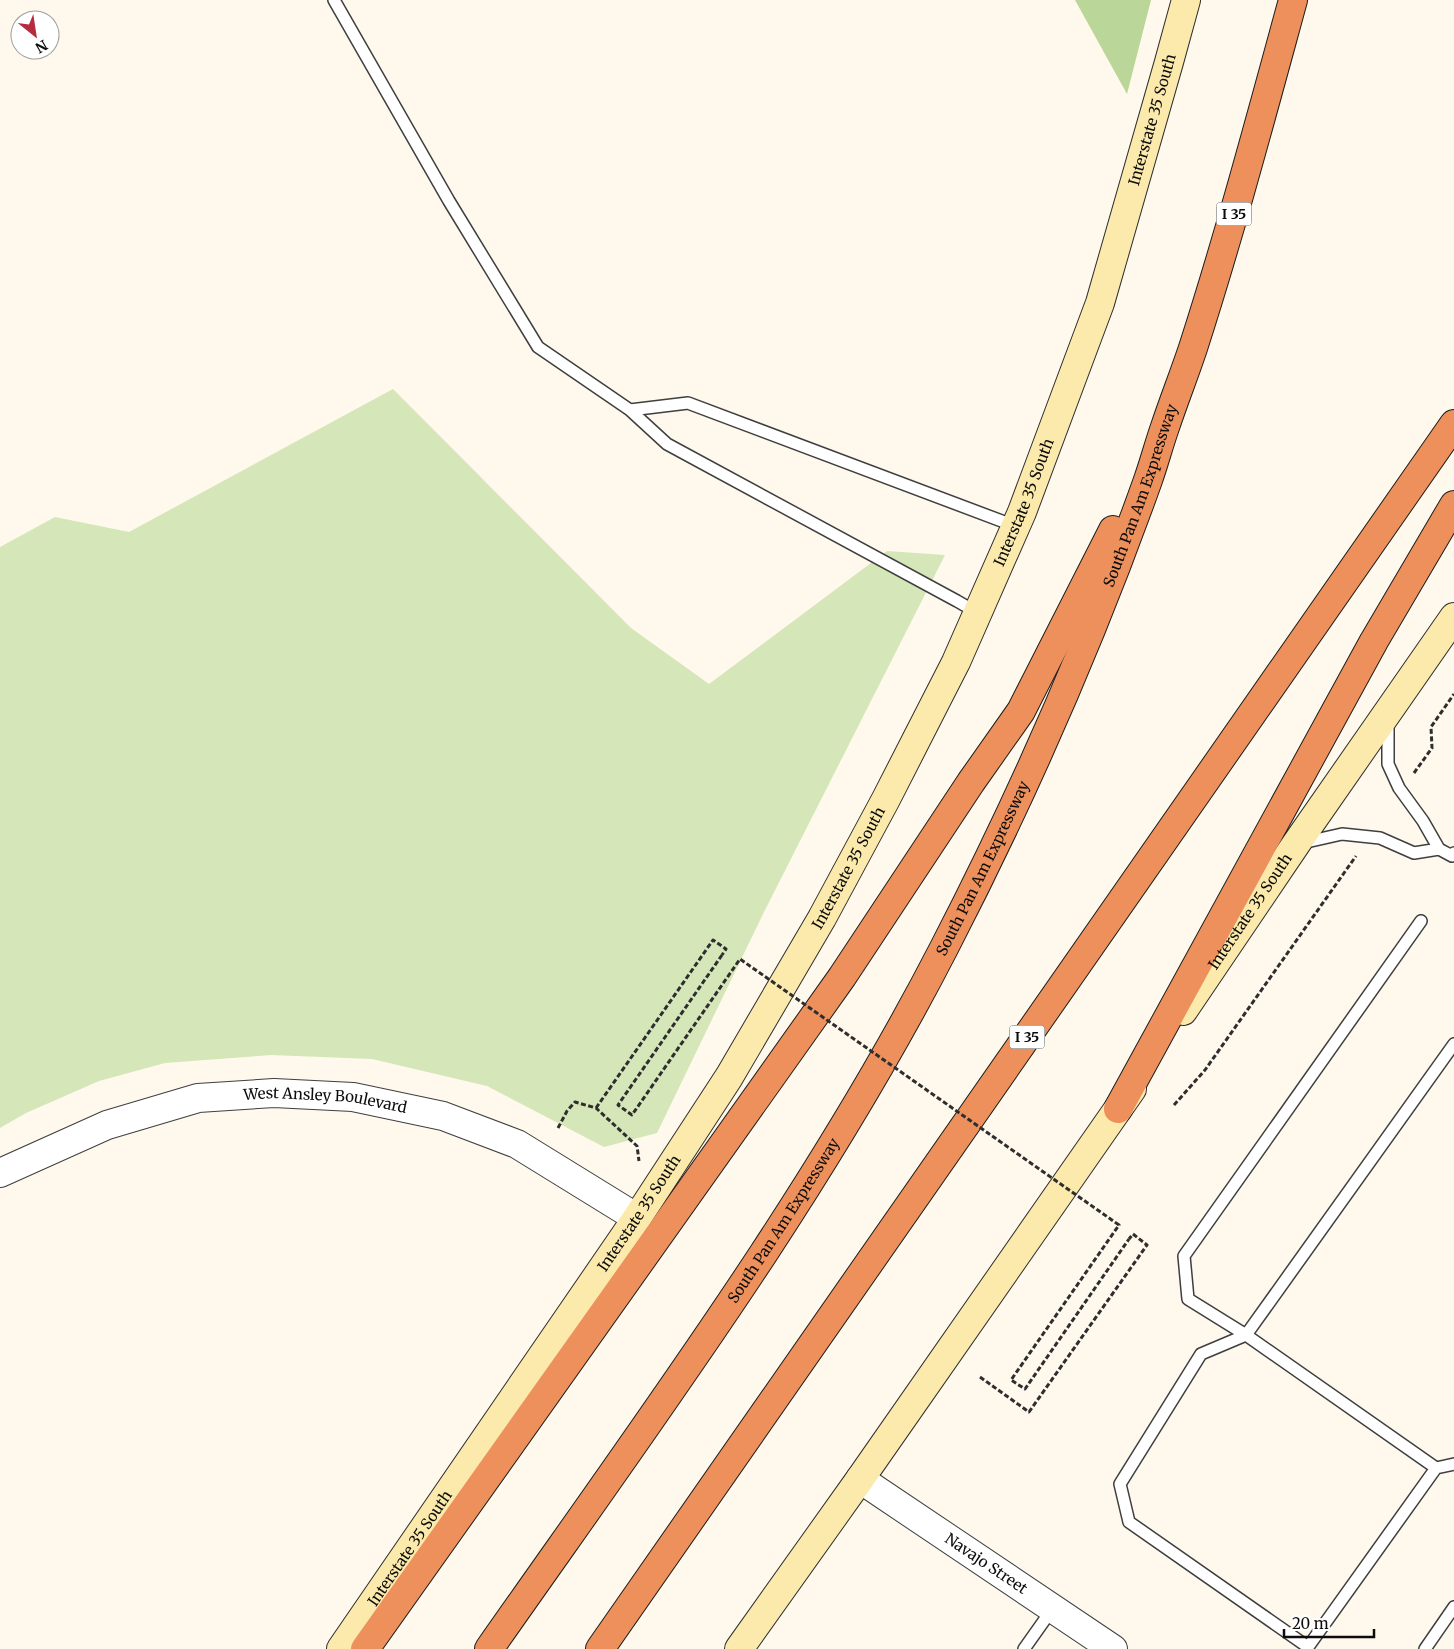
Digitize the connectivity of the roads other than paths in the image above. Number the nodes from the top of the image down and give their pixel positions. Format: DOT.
graph roads {
  1 [pos="334,0"];
  2 [pos="1186,0"];
  3 [pos="1293,0"];
  4 [pos="630,410"];
  5 [pos="1454,424"];
  6 [pos="1165,426"];
  7 [pos="1454,505"];
  8 [pos="1015,526"];
  9 [pos="978,613"];
  10 [pos="1454,617"];
  11 [pos="1388,711"];
  12 [pos="1296,844"];
  13 [pos="1439,849"];
  14 [pos="1453,856"];
  15 [pos="1421,921"];
  16 [pos="1454,1044"];
  17 [pos="1118,1109"];
  18 [pos="0,1173"];
  19 [pos="638,1218"];
  20 [pos="1246,1335"];
  21 [pos="1454,1464"];
  22 [pos="1436,1468"];
  23 [pos="860,1479"];
  24 [pos="1454,1607"];
  25 [pos="1053,1608"];
  26 [pos="1310,1648"];
  27 [pos="341,1649"];
  28 [pos="365,1649"];
  29 [pos="489,1649"];
  30 [pos="600,1649"];
  31 [pos="739,1649"];
  32 [pos="1024,1649"];
  33 [pos="1113,1649"];
  34 [pos="1425,1649"];
  1 -- 4 [label="lane"];
  2 -- 8 [label="main road, Interstate 35 South"];
  3 -- 6 [label="highway, South Pan Am Expressway / I 35"];
  4 -- 8 [label="lane"];
  4 -- 9 [label="lane"];
  5 -- 30 [label="highway, I 35"];
  6 -- 28 [label="highway"];
  6 -- 29 [label="highway, South Pan Am Expressway / I 35"];
  7 -- 17 [label="highway"];
  8 -- 9 [label="main road, Interstate 35 South"];
  9 -- 19 [label="main road, Interstate 35 South"];
  10 -- 11 [label="main road, Interstate 35 South"];
  11 -- 12 [label="main road, Interstate 35 South"];
  11 -- 13 [label="lane"];
  12 -- 13 [label="lane"];
  12 -- 17 [label="main road, Interstate 35 South"];
  13 -- 14 [label="lane"];
  15 -- 20 [label="lane"];
  16 -- 20 [label="lane"];
  17 -- 23 [label="main road, Interstate 35 South"];
  18 -- 19 [label="street, West Ansley Boulevard"];
  19 -- 27 [label="main road, Interstate 35 South"];
  20 -- 22 [label="lane"];
  20 -- 26 [label="lane"];
  21 -- 22 [label="lane"];
  22 -- 26 [label="lane"];
  23 -- 25 [label="street, Navajo Street"];
  23 -- 31 [label="main road, Interstate 35 South"];
  24 -- 34 [label="lane"];
  25 -- 32 [label="lane"];
  25 -- 33 [label="street, Navajo Street"];
}
